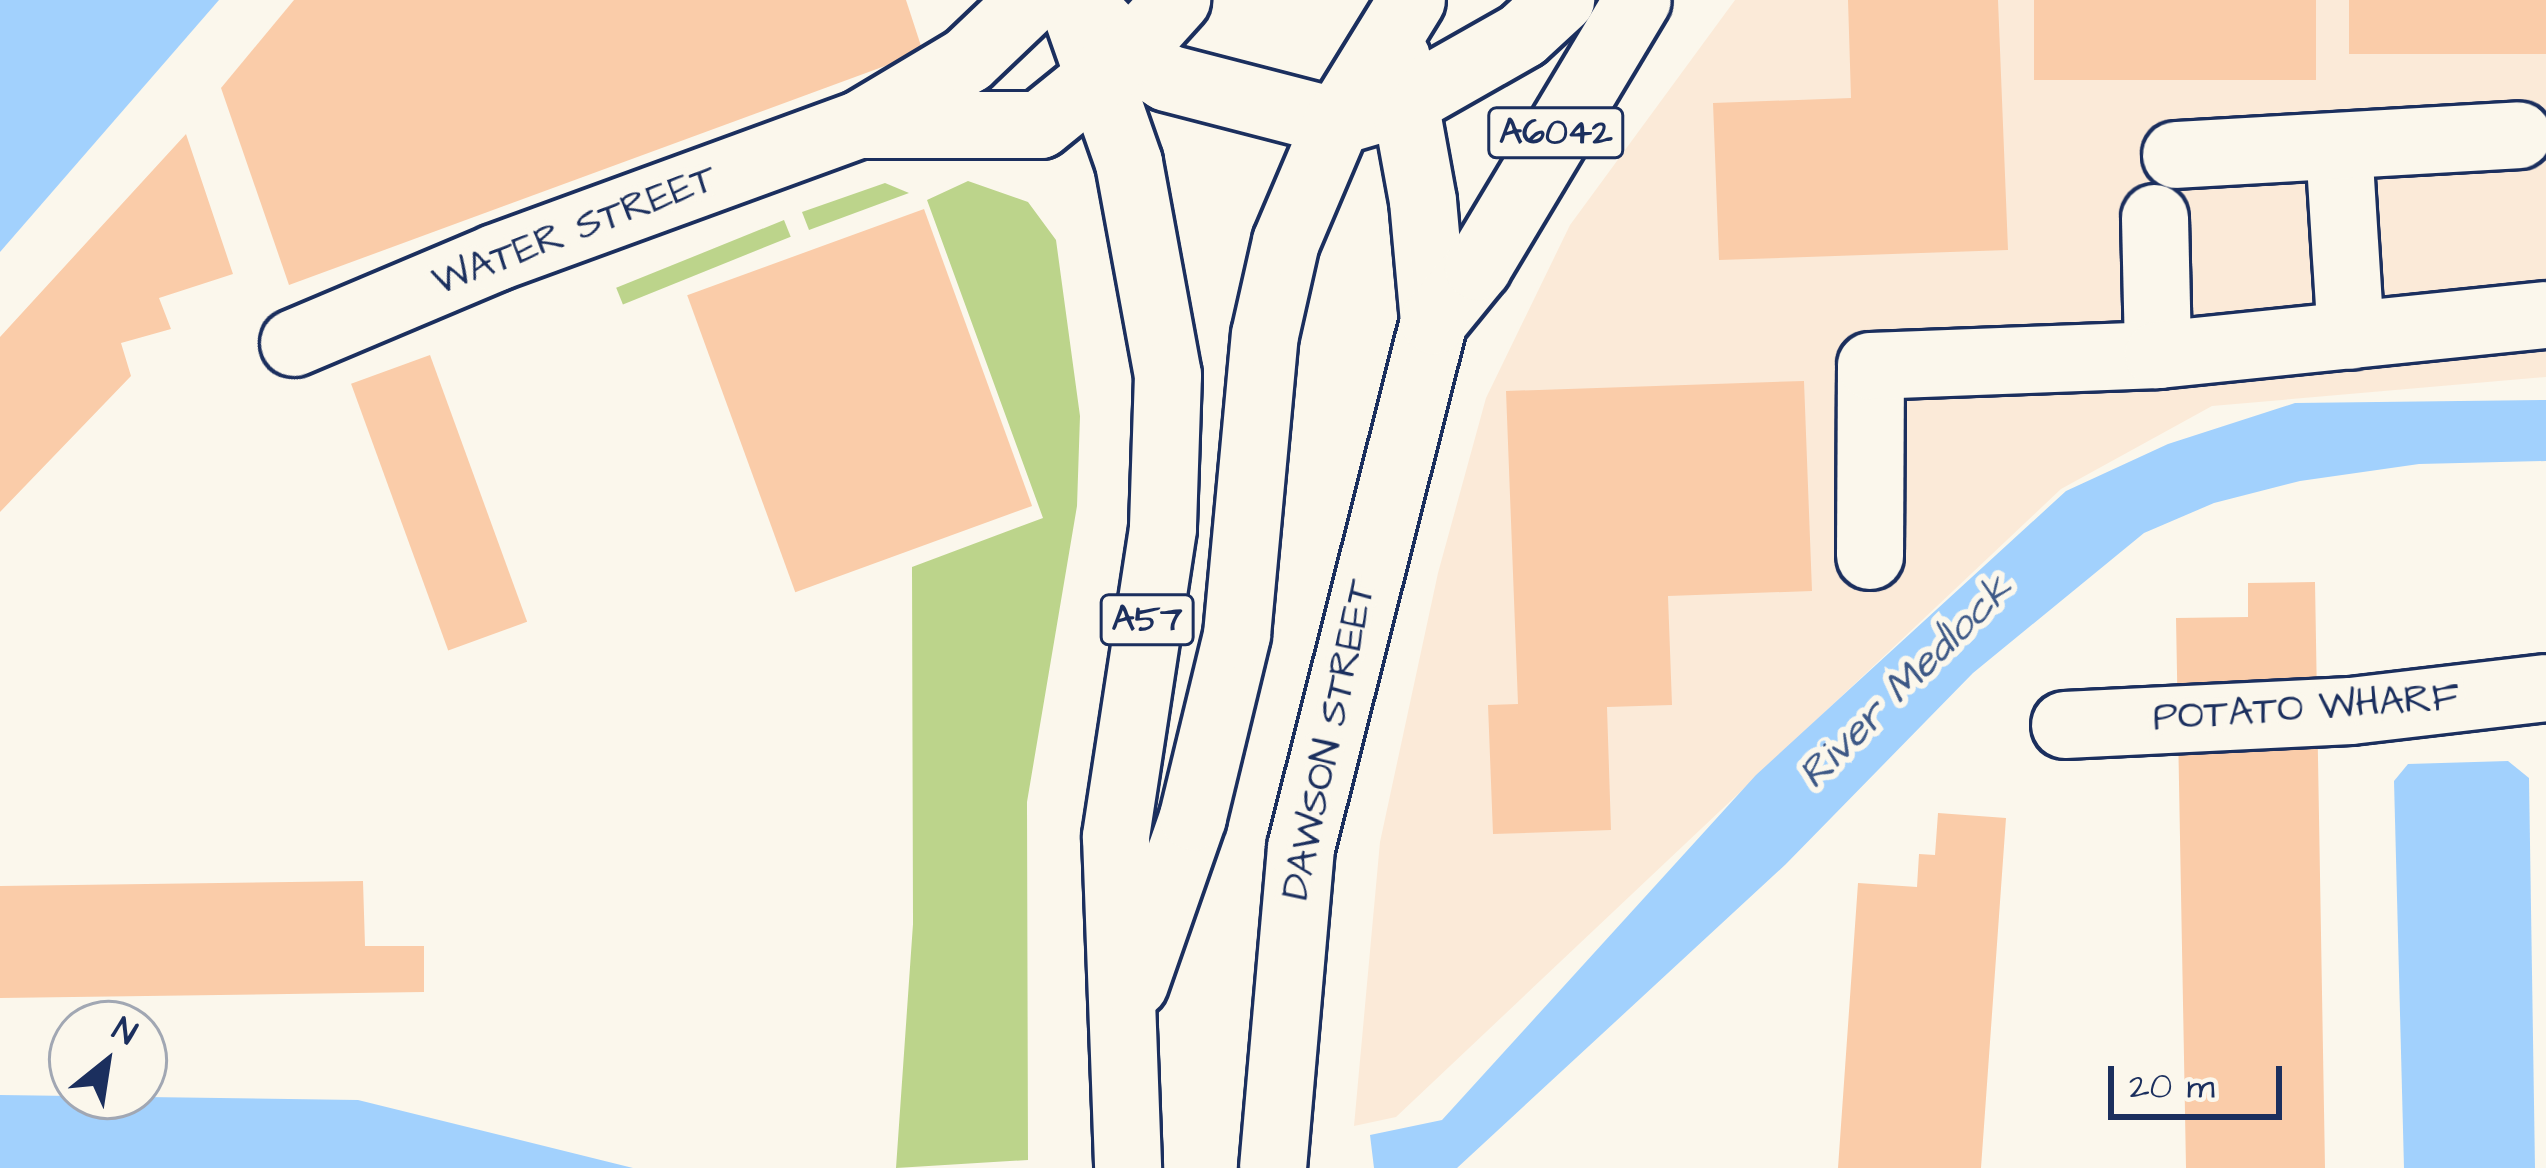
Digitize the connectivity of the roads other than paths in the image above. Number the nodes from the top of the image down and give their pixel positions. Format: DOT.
graph roads {
  1 [pos="1031,0"];
  2 [pos="1075,0"];
  3 [pos="1177,0"];
  4 [pos="1561,0"];
  5 [pos="1638,0"];
  6 [pos="1393,10"];
  7 [pos="1112,81"];
  8 [pos="1407,101"];
  9 [pos="1337,122"];
  10 [pos="859,125"];
  11 [pos="1040,125"];
  12 [pos="2518,135"];
  13 [pos="2338,147"];
  14 [pos="2176,155"];
  15 [pos="1132,176"];
  16 [pos="2155,218"];
  17 [pos="2546,315"];
  18 [pos="1434,321"];
  19 [pos="2351,336"];
  20 [pos="294,343"];
  21 [pos="2158,356"];
  22 [pos="1870,556"];
  23 [pos="2546,688"];
  24 [pos="2065,725"];
  25 [pos="1124,1016"];
  26 [pos="1128,1168"];
  27 [pos="1273,1168"];
  1 -- 10 [label="main road, WATER STREET"];
  2 -- 7 [label="main road"];
  3 -- 7 [label="main road"];
  4 -- 8 [label="main road, A6042"];
  5 -- 18 [label="main road, A6042"];
  6 -- 8 [label="main road"];
  6 -- 9 [label="main road"];
  7 -- 9 [label="main road"];
  7 -- 11 [label="main road, WATER STREET"];
  7 -- 15 [label="main road, A57"];
  8 -- 9 [label="main road, A6042"];
  8 -- 18 [label="main road"];
  9 -- 25 [label="main road, A57"];
  10 -- 11 [label="main road, WATER STREET"];
  10 -- 20 [label="main road, WATER STREET"];
  11 -- 15 [label="main road"];
  12 -- 13 [label="main road"];
  13 -- 14 [label="main road"];
  13 -- 19 [label="main road"];
  15 -- 25 [label="main road, A57"];
  16 -- 21 [label="main road"];
  17 -- 19 [label="main road"];
  18 -- 27 [label="main road, DAWSON STREET"];
  19 -- 21 [label="main road"];
  21 -- 22 [label="main road"];
  23 -- 24 [label="main road, POTATO WHARF"];
  25 -- 26 [label="main road, A57"];
}
